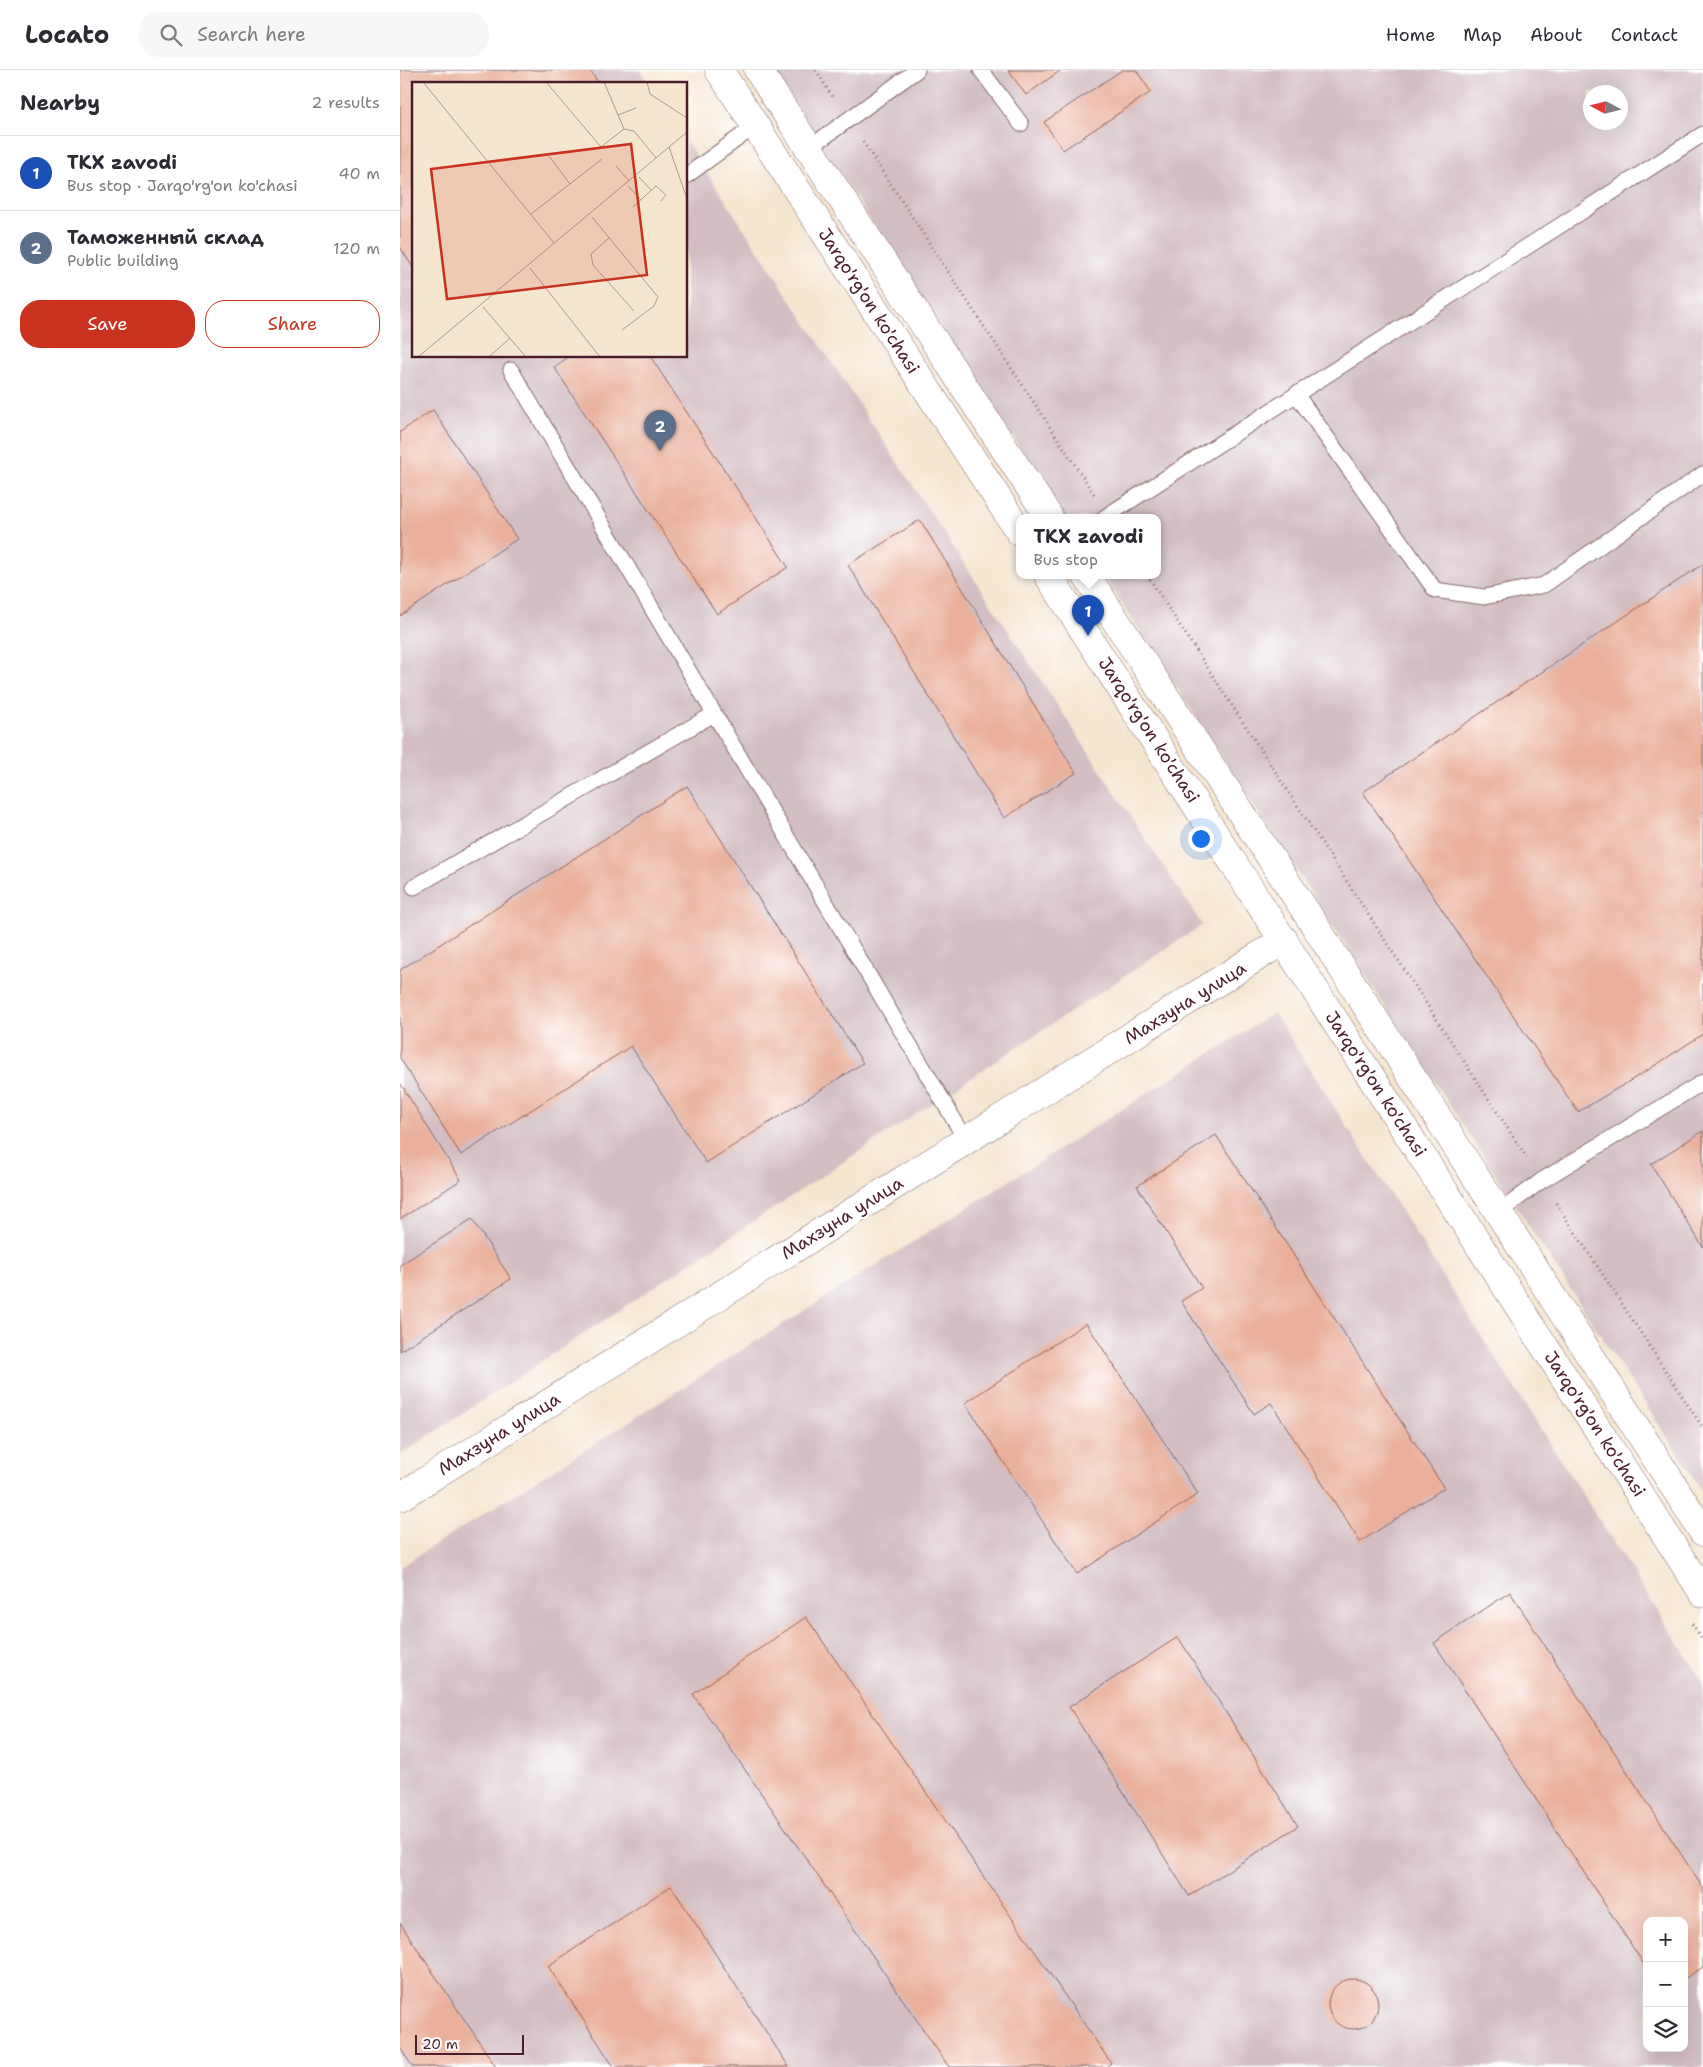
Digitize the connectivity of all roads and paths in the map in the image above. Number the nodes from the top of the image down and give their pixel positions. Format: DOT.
graph roads {
  1 [pos="719,70"];
  2 [pos="758,70"];
  3 [pos="816,70"];
  4 [pos="917,70"];
  5 [pos="981,70"];
  6 [pos="837,103"];
  7 [pos="1021,124"];
  8 [pos="755,126"];
  9 [pos="1703,134"];
  10 [pos="859,136"];
  11 [pos="809,148"];
  12 [pos="688,175"];
  13 [pos="511,370"];
  14 [pos="1296,394"];
  15 [pos="1703,474"];
  16 [pos="1047,514"];
  17 [pos="1106,514"];
  18 [pos="1110,514"];
  19 [pos="1016,526"];
  20 [pos="1051,579"];
  21 [pos="1089,579"];
  22 [pos="1149,579"];
  23 [pos="714,714"];
  24 [pos="414,887"];
  25 [pos="1312,921"];
  26 [pos="1284,940"];
  27 [pos="1703,1082"];
  28 [pos="966,1140"];
  29 [pos="1541,1181"];
  30 [pos="1498,1213"];
  31 [pos="1703,1428"];
  32 [pos="400,1496"];
  33 [pos="1703,1532"];
  34 [pos="1703,1593"];
  1 -- 8 [label="main road, Jarqo'rg'on ko'chasi"];
  2 -- 11 [label="main road, Jarqo'rg'on ko'chasi"];
  3 -- 6 [label="path"];
  4 -- 11 [label="lane"];
  5 -- 7 [label="lane"];
  8 -- 12 [label="lane"];
  8 -- 19 [label="main road, Jarqo'rg'on ko'chasi"];
  9 -- 14 [label="lane"];
  10 -- 17 [label="path"];
  11 -- 16 [label="main road, Jarqo'rg'on ko'chasi"];
  13 -- 23 [label="lane"];
  14 -- 15 [label="lane"];
  14 -- 18 [label="lane"];
  20 -- 26 [label="main road, Jarqo'rg'on ko'chasi"];
  21 -- 25 [label="main road, Jarqo'rg'on ko'chasi"];
  22 -- 29 [label="path"];
  23 -- 24 [label="lane"];
  23 -- 28 [label="lane"];
  25 -- 26 [label="main road, Махзуна улица"];
  25 -- 30 [label="main road, Jarqo'rg'on ko'chasi"];
  26 -- 28 [label="main road, Махзуна улица"];
  26 -- 34 [label="main road, Jarqo'rg'on ko'chasi"];
  27 -- 29 [label="lane"];
  28 -- 32 [label="main road, Махзуна улица"];
  29 -- 30 [label="lane"];
  29 -- 31 [label="path"];
  30 -- 33 [label="main road, Jarqo'rg'on ko'chasi"];
}
